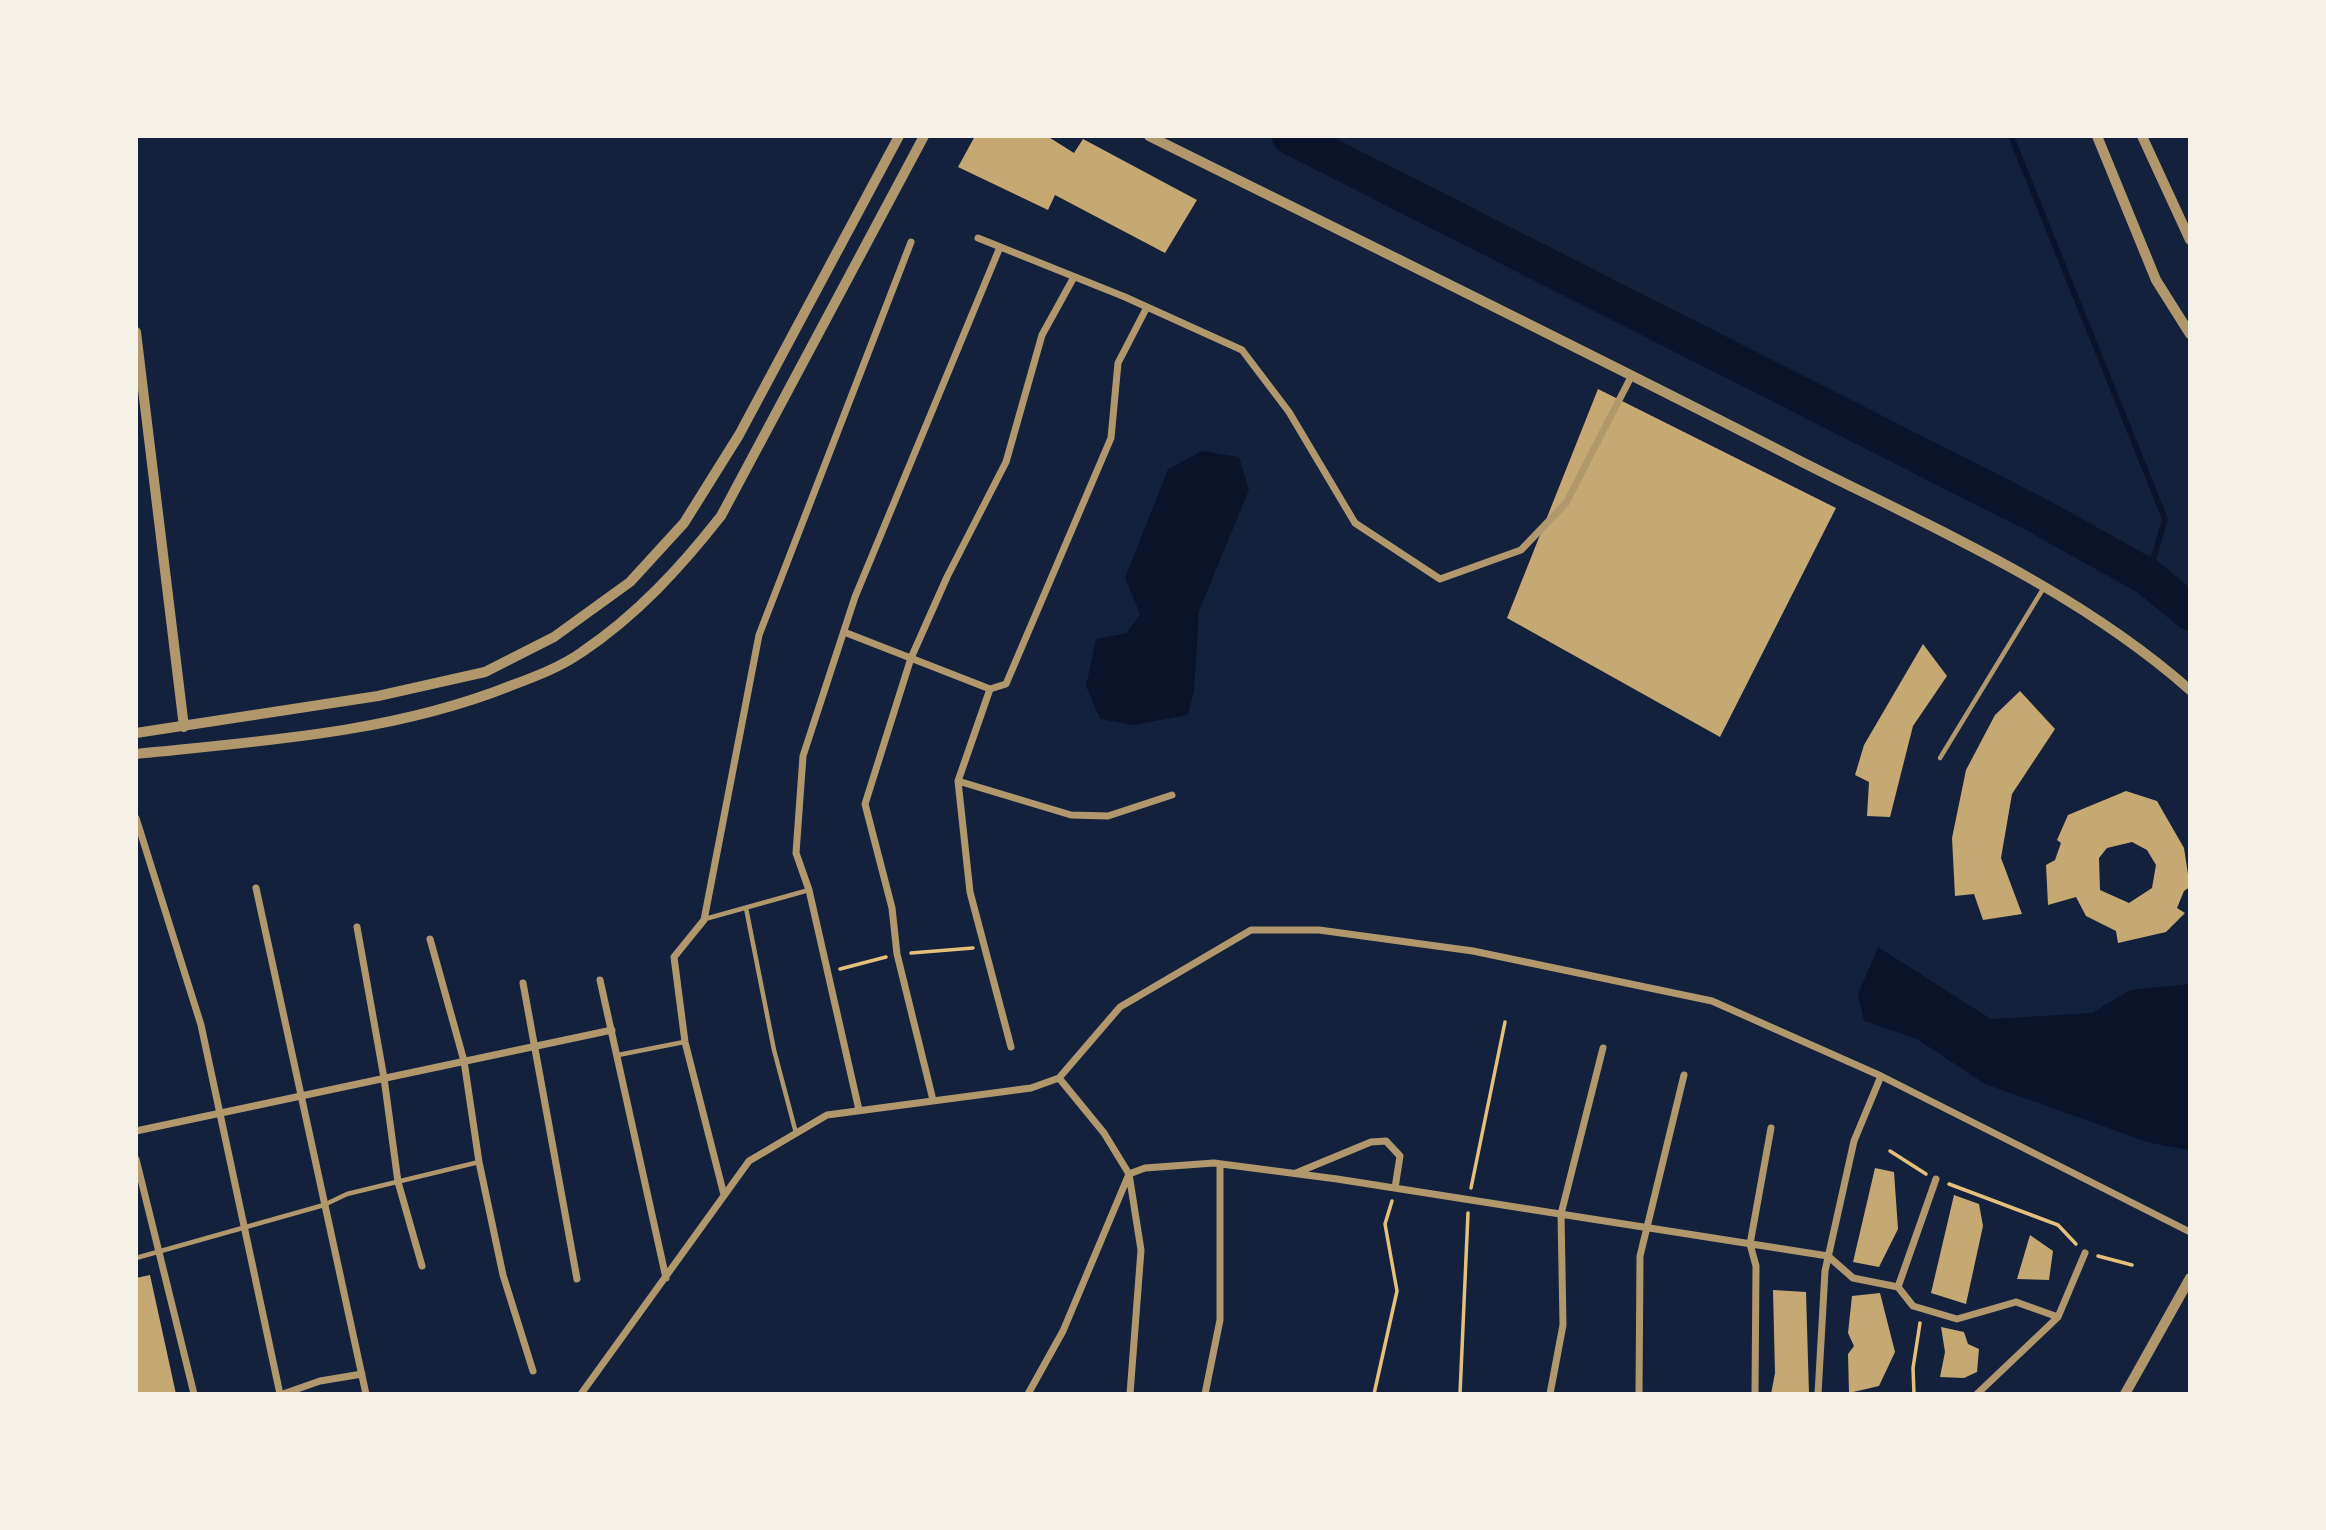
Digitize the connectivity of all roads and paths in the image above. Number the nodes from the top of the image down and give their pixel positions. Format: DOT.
graph roads {
  1 [pos="899,136"];
  2 [pos="924,136"];
  3 [pos="1149,136"];
  4 [pos="2098,136"];
  5 [pos="2142,136"];
  6 [pos="978,238"];
  7 [pos="2189,240"];
  8 [pos="911,242"];
  9 [pos="1000,247"];
  10 [pos="1074,277"];
  11 [pos="1147,307"];
  12 [pos="136,332"];
  13 [pos="2189,334"];
  14 [pos="1632,375"];
  15 [pos="2045,586"];
  16 [pos="844,632"];
  17 [pos="911,658"];
  18 [pos="990,689"];
  19 [pos="2189,690"];
  20 [pos="184,727"];
  21 [pos="136,733"];
  22 [pos="136,754"];
  23 [pos="1940,758"];
  24 [pos="958,781"];
  25 [pos="1172,795"];
  26 [pos="136,818"];
  27 [pos="256,888"];
  28 [pos="809,890"];
  29 [pos="746,908"];
  30 [pos="704,920"];
  31 [pos="357,927"];
  32 [pos="430,939"];
  33 [pos="982,947"];
  34 [pos="897,954"];
  35 [pos="827,972"];
  36 [pos="600,980"];
  37 [pos="523,983"];
  38 [pos="612,1030"];
  39 [pos="685,1042"];
  40 [pos="534,1046"];
  41 [pos="1011,1047"];
  42 [pos="1603,1048"];
  43 [pos="618,1055"];
  44 [pos="464,1061"];
  45 [pos="1684,1075"];
  46 [pos="1881,1076"];
  47 [pos="384,1078"];
  48 [pos="1059,1078"];
  49 [pos="300,1096"];
  50 [pos="933,1100"];
  51 [pos="859,1110"];
  52 [pos="221,1113"];
  53 [pos="1771,1128"];
  54 [pos="136,1131"];
  55 [pos="796,1133"];
  56 [pos="1889,1150"];
  57 [pos="136,1159"];
  58 [pos="479,1162"];
  59 [pos="1220,1164"];
  60 [pos="1129,1174"];
  61 [pos="1295,1174"];
  62 [pos="1936,1180"];
  63 [pos="398,1182"];
  64 [pos="1395,1188"];
  65 [pos="724,1195"];
  66 [pos="324,1205"];
  67 [pos="1561,1214"];
  68 [pos="1645,1227"];
  69 [pos="245,1228"];
  70 [pos="2189,1232"];
  71 [pos="1750,1244"];
  72 [pos="159,1251"];
  73 [pos="2085,1253"];
  74 [pos="1828,1256"];
  75 [pos="136,1258"];
  76 [pos="2132,1265"];
  77 [pos="422,1266"];
  78 [pos="666,1278"];
  79 [pos="2189,1278"];
  80 [pos="577,1279"];
  81 [pos="1898,1287"];
  82 [pos="1922,1309"];
  83 [pos="2058,1317"];
  84 [pos="533,1371"];
  85 [pos="362,1374"];
  86 [pos="194,1394"];
  87 [pos="281,1394"];
  88 [pos="366,1394"];
  89 [pos="581,1394"];
  90 [pos="1028,1394"];
  91 [pos="1130,1394"];
  92 [pos="1205,1394"];
  93 [pos="1374,1394"];
  94 [pos="1550,1394"];
  95 [pos="1639,1394"];
  96 [pos="1755,1394"];
  97 [pos="1818,1394"];
  98 [pos="1914,1394"];
  99 [pos="1977,1394"];
  100 [pos="2125,1394"];
  1 -- 20 [label="street"];
  2 -- 22 [label="street"];
  3 -- 14 [label="street"];
  4 -- 13 [label="street"];
  5 -- 7 [label="street"];
  6 -- 9 [label="street"];
  8 -- 30 [label="street"];
  9 -- 10 [label="street"];
  9 -- 16 [label="street"];
  10 -- 11 [label="street"];
  10 -- 17 [label="street"];
  11 -- 14 [label="street"];
  11 -- 18 [label="street"];
  12 -- 20 [label="street"];
  14 -- 15 [label="street"];
  15 -- 19 [label="street"];
  15 -- 23 [label="lane"];
  16 -- 17 [label="street"];
  16 -- 28 [label="street"];
  17 -- 18 [label="street"];
  17 -- 34 [label="street"];
  18 -- 24 [label="street"];
  20 -- 21 [label="street"];
  24 -- 25 [label="street"];
  24 -- 33 [label="street"];
  26 -- 52 [label="street"];
  27 -- 49 [label="street"];
  28 -- 29 [label="lane"];
  28 -- 35 [label="street"];
  29 -- 30 [label="lane"];
  29 -- 55 [label="lane"];
  30 -- 39 [label="street"];
  31 -- 47 [label="street"];
  32 -- 44 [label="street"];
  33 -- 34 [label="path"];
  33 -- 41 [label="street"];
  34 -- 35 [label="path"];
  34 -- 50 [label="street"];
  35 -- 51 [label="street"];
  36 -- 38 [label="street"];
  37 -- 40 [label="street"];
  38 -- 40 [label="street"];
  38 -- 43 [label="street"];
  39 -- 43 [label="lane"];
  39 -- 65 [label="street"];
  40 -- 44 [label="street"];
  40 -- 80 [label="street"];
  42 -- 67 [label="street"];
  43 -- 78 [label="street"];
  44 -- 47 [label="street"];
  44 -- 58 [label="street"];
  45 -- 68 [label="street"];
  46 -- 48 [label="street"];
  46 -- 70 [label="street"];
  46 -- 74 [label="street"];
  47 -- 49 [label="street"];
  47 -- 63 [label="street"];
  48 -- 50 [label="street"];
  48 -- 60 [label="street"];
  49 -- 52 [label="street"];
  49 -- 66 [label="street"];
  50 -- 51 [label="street"];
  51 -- 55 [label="street"];
  52 -- 54 [label="street"];
  52 -- 69 [label="street"];
  53 -- 71 [label="street"];
  55 -- 65 [label="street"];
  56 -- 62 [label="path"];
  57 -- 72 [label="street"];
  58 -- 63 [label="lane"];
  58 -- 84 [label="street"];
  59 -- 60 [label="street"];
  59 -- 61 [label="street"];
  59 -- 92 [label="street"];
  60 -- 90 [label="street"];
  60 -- 91 [label="street"];
  61 -- 64 [label="street"];
  61 -- 64 [label="street"];
  62 -- 73 [label="path"];
  62 -- 81 [label="street"];
  63 -- 66 [label="lane"];
  63 -- 77 [label="street"];
  64 -- 67 [label="street"];
  64 -- 93 [label="path"];
  65 -- 78 [label="street"];
  66 -- 69 [label="lane"];
  66 -- 85 [label="street"];
  67 -- 68 [label="street"];
  67 -- 94 [label="street"];
  68 -- 71 [label="street"];
  68 -- 95 [label="street"];
  69 -- 72 [label="lane"];
  69 -- 87 [label="street"];
  71 -- 74 [label="street"];
  71 -- 96 [label="street"];
  72 -- 75 [label="lane"];
  72 -- 86 [label="street"];
  73 -- 76 [label="path"];
  73 -- 83 [label="street"];
  74 -- 81 [label="street"];
  74 -- 97 [label="street"];
  78 -- 89 [label="street"];
  79 -- 100 [label="street"];
  81 -- 82 [label="street"];
  82 -- 83 [label="street"];
  82 -- 98 [label="path"];
  83 -- 99 [label="street"];
  85 -- 87 [label="street"];
  85 -- 88 [label="street"];
}
